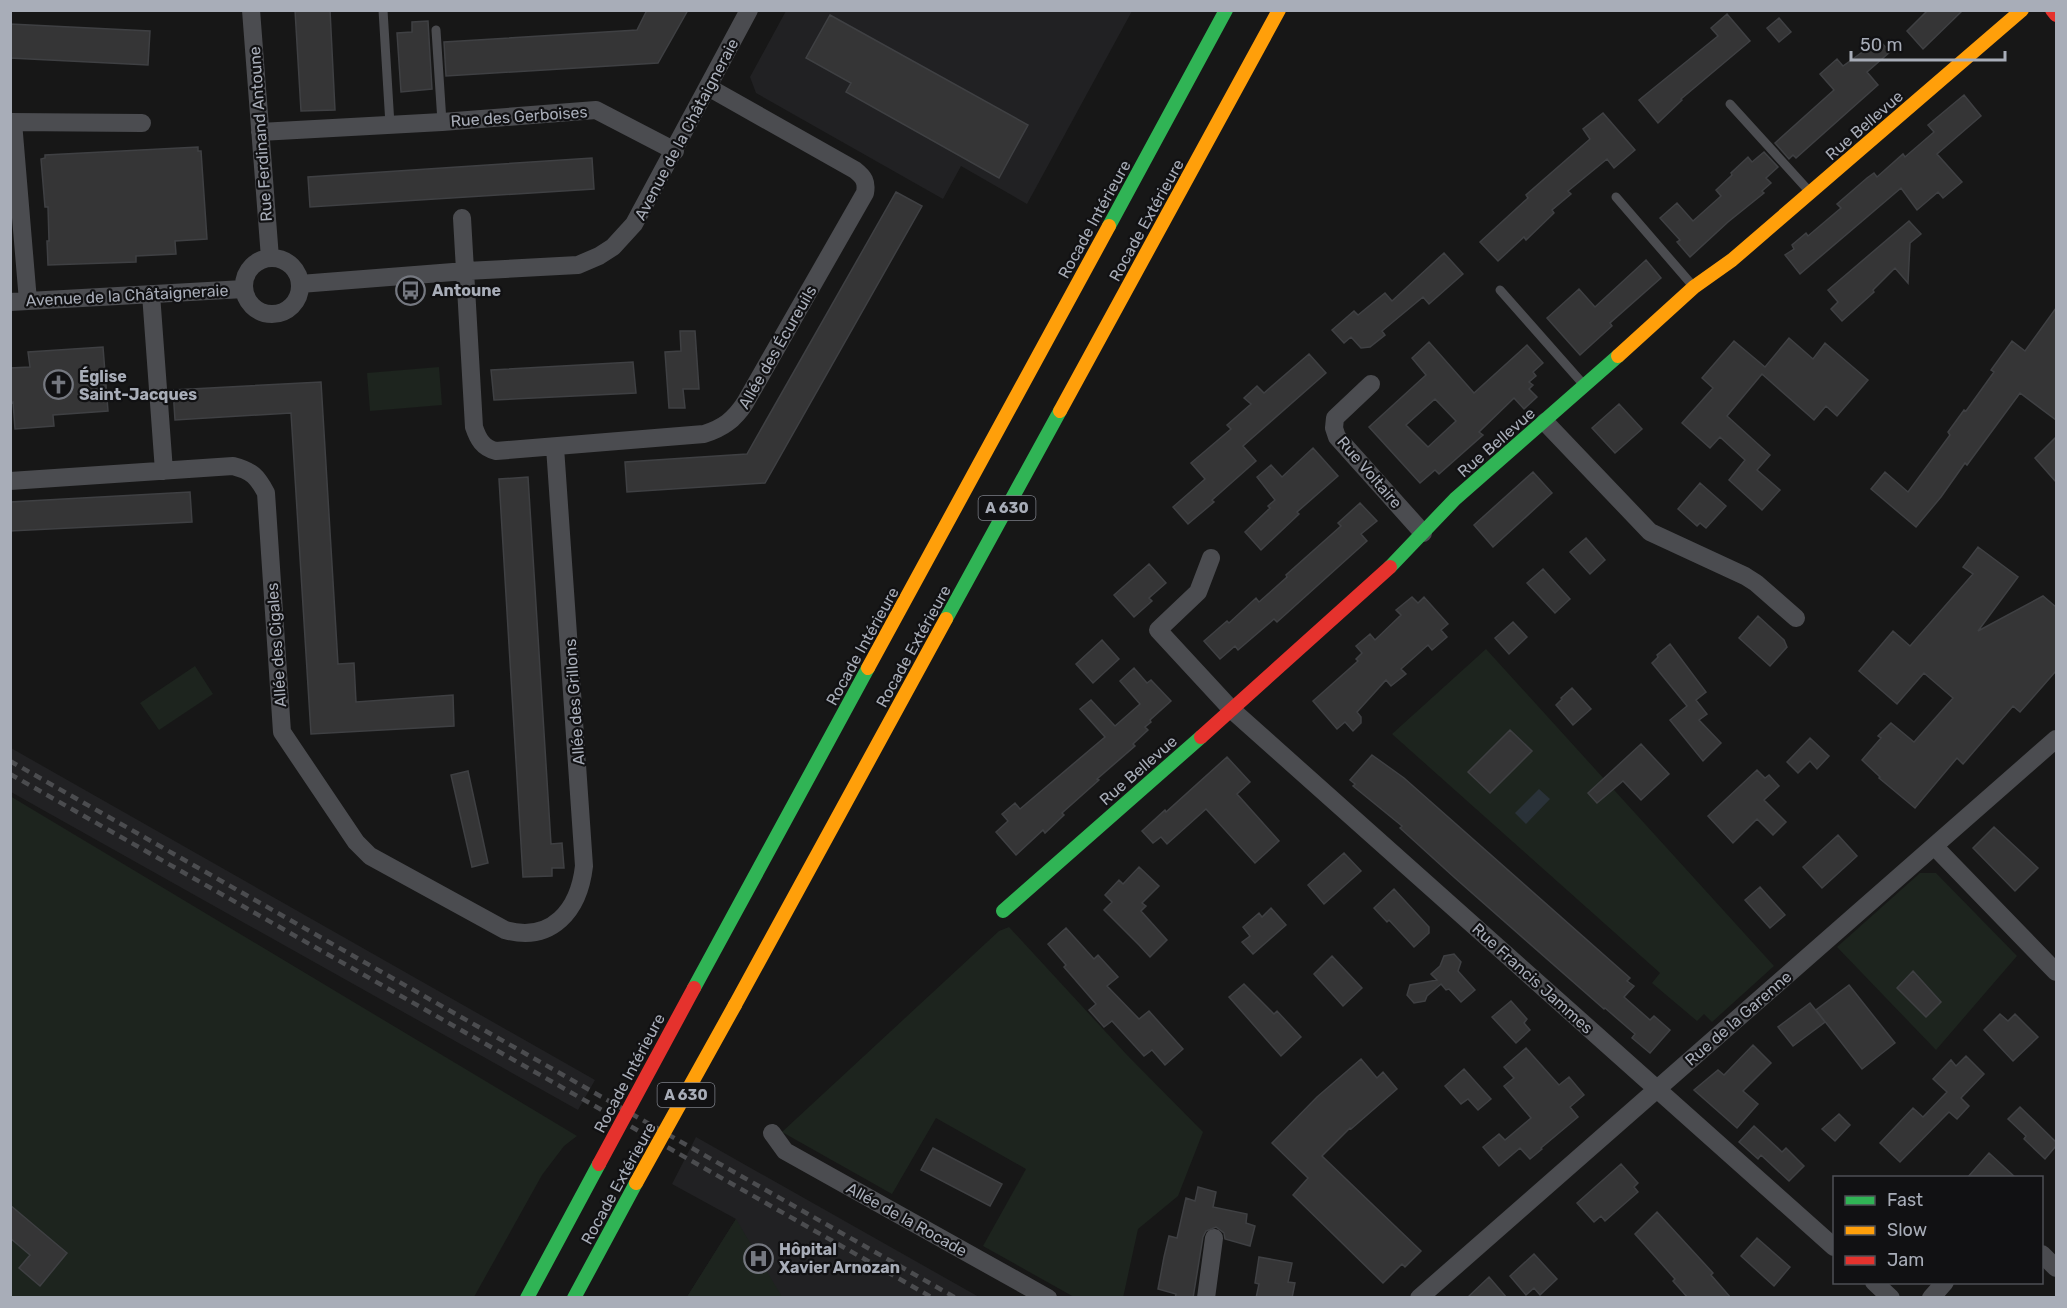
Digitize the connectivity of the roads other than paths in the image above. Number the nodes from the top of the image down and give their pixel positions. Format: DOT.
graph roads {
  1 [pos="251,10"];
  2 [pos="383,10"];
  3 [pos="749,10"];
  4 [pos="1226,10"];
  5 [pos="1279,10"];
  6 [pos="2022,10"];
  7 [pos="2052,10"];
  8 [pos="2056,15"];
  9 [pos="436,30"];
  10 [pos="708,87"];
  11 [pos="1730,104"];
  12 [pos="12,122"];
  13 [pos="442,122"];
  14 [pos="142,123"];
  15 [pos="390,125"];
  16 [pos="260,132"];
  17 [pos="675,151"];
  18 [pos="1810,193"];
  19 [pos="1616,197"];
  20 [pos="462,218"];
  21 [pos="270,258"];
  22 [pos="466,271"];
  23 [pos="300,284"];
  24 [pos="1694,287"];
  25 [pos="244,289"];
  26 [pos="1500,290"];
  27 [pos="151,294"];
  28 [pos="19,302"];
  29 [pos="1371,384"];
  30 [pos="1585,386"];
  31 [pos="1545,422"];
  32 [pos="555,447"];
  33 [pos="164,471"];
  34 [pos="10,481"];
  35 [pos="1423,533"];
  36 [pos="1211,558"];
  37 [pos="1796,618"];
  38 [pos="1232,710"];
  39 [pos="2056,739"];
  40 [pos="1934,846"];
  41 [pos="1003,911"];
  42 [pos="532,934"];
  43 [pos="2056,972"];
  44 [pos="1658,1089"];
  45 [pos="772,1133"];
  46 [pos="1215,1238"];
  47 [pos="1833,1246"];
  48 [pos="2043,1255"];
  49 [pos="2056,1268"];
  50 [pos="1876,1284"];
  51 [pos="1943,1284"];
  52 [pos="527,1298"];
  53 [pos="574,1298"];
  54 [pos="1047,1298"];
  55 [pos="1206,1298"];
  56 [pos="1419,1298"];
  57 [pos="1891,1298"];
  58 [pos="1931,1298"];
  1 -- 16 [label="street, Rue Ferdinand Antoune"];
  2 -- 15 [label="lane"];
  3 -- 10 [label="street, Avenue de la Châtaigneraie"];
  4 -- 52 [label="main road, Rocade Intérieure / A 630, bridge"];
  5 -- 53 [label="main road, Rocade Extérieure / A 630, bridge"];
  6 -- 18 [label="main road, Rue Bellevue"];
  7 -- 8 [label="main road"];
  9 -- 13 [label="lane"];
  10 -- 17 [label="street, Avenue de la Châtaigneraie"];
  10 -- 32 [label="street, Allée des Écureuils"];
  11 -- 18 [label="lane"];
  12 -- 14 [label="street"];
  12 -- 28 [label="street"];
  13 -- 15 [label="street, Rue des Gerboises"];
  13 -- 17 [label="street, Rue des Gerboises"];
  15 -- 16 [label="street, Rue des Gerboises"];
  16 -- 21 [label="street, Rue Ferdinand Antoune"];
  17 -- 22 [label="street, Avenue de la Châtaigneraie"];
  18 -- 24 [label="main road, Rue Bellevue"];
  19 -- 24 [label="lane"];
  20 -- 22 [label="street"];
  21 -- 23 [label="street"];
  21 -- 25 [label="street"];
  22 -- 23 [label="street, Avenue de la Châtaigneraie"];
  22 -- 32 [label="street, Allée des Écureuils"];
  23 -- 25 [label="street"];
  24 -- 30 [label="main road, Rue Bellevue"];
  25 -- 27 [label="street, Avenue de la Châtaigneraie"];
  26 -- 30 [label="lane"];
  27 -- 28 [label="street, Avenue de la Châtaigneraie"];
  27 -- 33 [label="street"];
  29 -- 35 [label="street, Rue Voltaire"];
  30 -- 31 [label="main road, Rue Bellevue"];
  31 -- 35 [label="main road, Rue Bellevue"];
  31 -- 37 [label="street"];
  32 -- 42 [label="street, Allée des Grillons"];
  33 -- 34 [label="street, Allée des Cigales"];
  33 -- 42 [label="street, Allée des Cigales"];
  35 -- 38 [label="main road, Rue Bellevue"];
  36 -- 38 [label="street, Rue Francis Jammes"];
  38 -- 41 [label="main road, Rue Bellevue"];
  38 -- 44 [label="street, Rue Francis Jammes"];
  39 -- 40 [label="street, Rue de la Garenne"];
  40 -- 43 [label="street"];
  40 -- 44 [label="street, Rue de la Garenne"];
  44 -- 47 [label="street, Rue Francis Jammes"];
  44 -- 56 [label="street, Rue de la Garenne"];
  45 -- 54 [label="street, Allée de la Rocade"];
  46 -- 55 [label="street"];
  48 -- 49 [label="street"];
  50 -- 57 [label="street"];
  51 -- 58 [label="street"];
}
